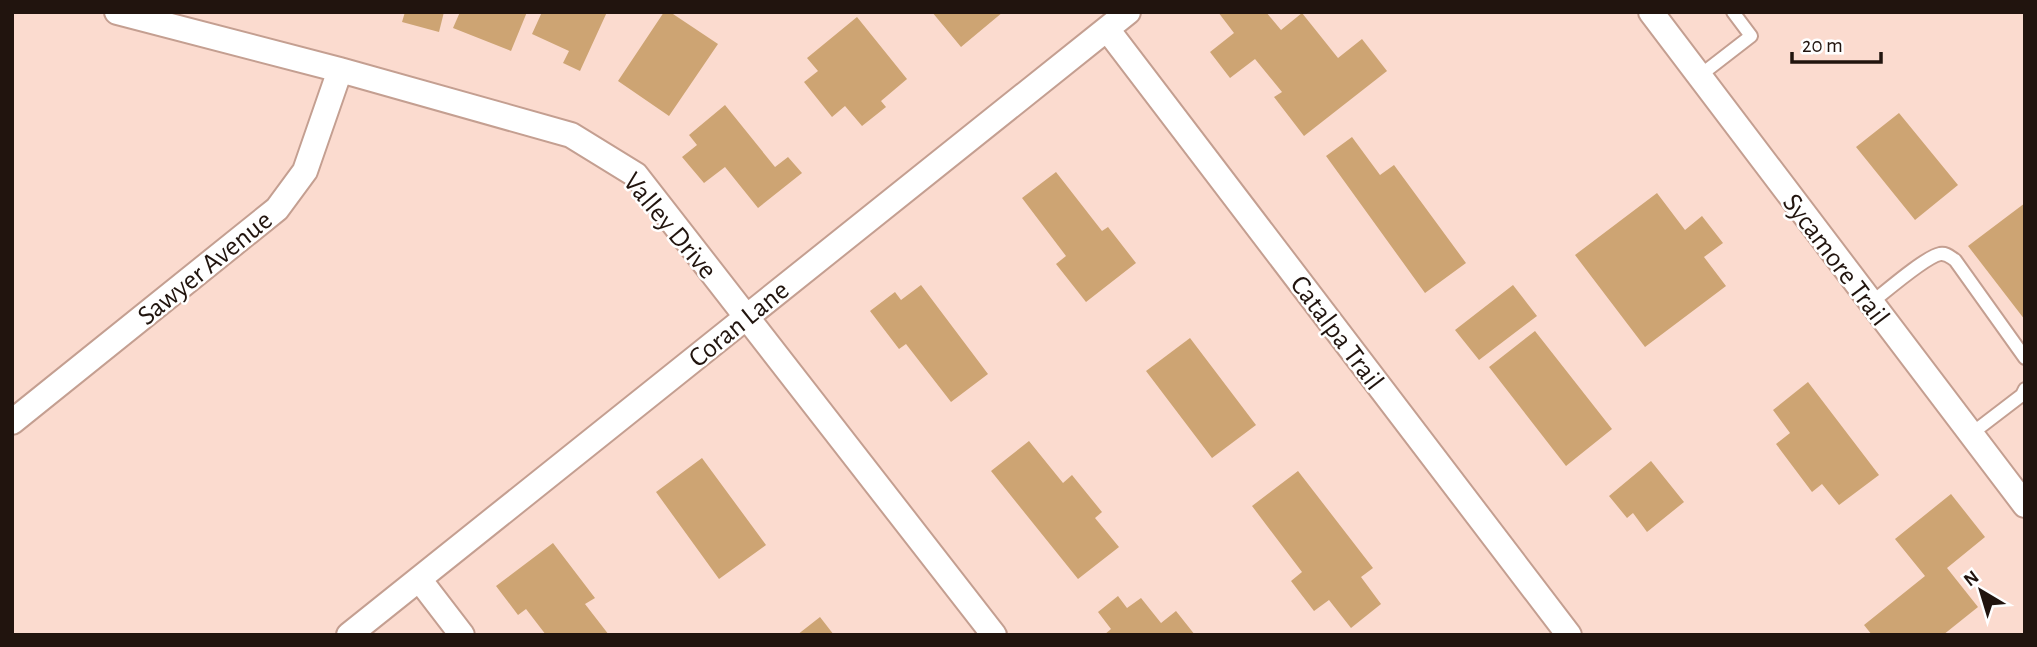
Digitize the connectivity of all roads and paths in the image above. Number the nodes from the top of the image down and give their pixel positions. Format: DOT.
graph roads {
  1 [pos="117,12"];
  2 [pos="1128,12"];
  3 [pos="1651,12"];
  4 [pos="1733,12"];
  5 [pos="1107,29"];
  6 [pos="340,70"];
  7 [pos="1698,77"];
  8 [pos="1871,303"];
  9 [pos="746,317"];
  10 [pos="2025,358"];
  11 [pos="2025,389"];
  12 [pos="12,422"];
  13 [pos="1971,434"];
  14 [pos="2025,505"];
  15 [pos="419,579"];
  16 [pos="349,635"];
  17 [pos="462,635"];
  18 [pos="994,635"];
  19 [pos="1569,635"];
  1 -- 6 [label="street, Valley Drive"];
  2 -- 5 [label="street, Coran Lane"];
  3 -- 7 [label="street, Sycamore Trail"];
  4 -- 7 [label="lane"];
  5 -- 9 [label="street, Coran Lane"];
  5 -- 19 [label="street, Catalpa Trail"];
  6 -- 9 [label="street, Valley Drive"];
  6 -- 12 [label="street, Sawyer Avenue"];
  7 -- 8 [label="street, Sycamore Trail"];
  8 -- 10 [label="lane"];
  8 -- 13 [label="street, Sycamore Trail"];
  9 -- 15 [label="street, Coran Lane"];
  9 -- 18 [label="street, Valley Drive"];
  11 -- 13 [label="lane"];
  13 -- 14 [label="street, Sycamore Trail"];
  15 -- 16 [label="street, Coran Lane"];
  15 -- 17 [label="street"];
}
